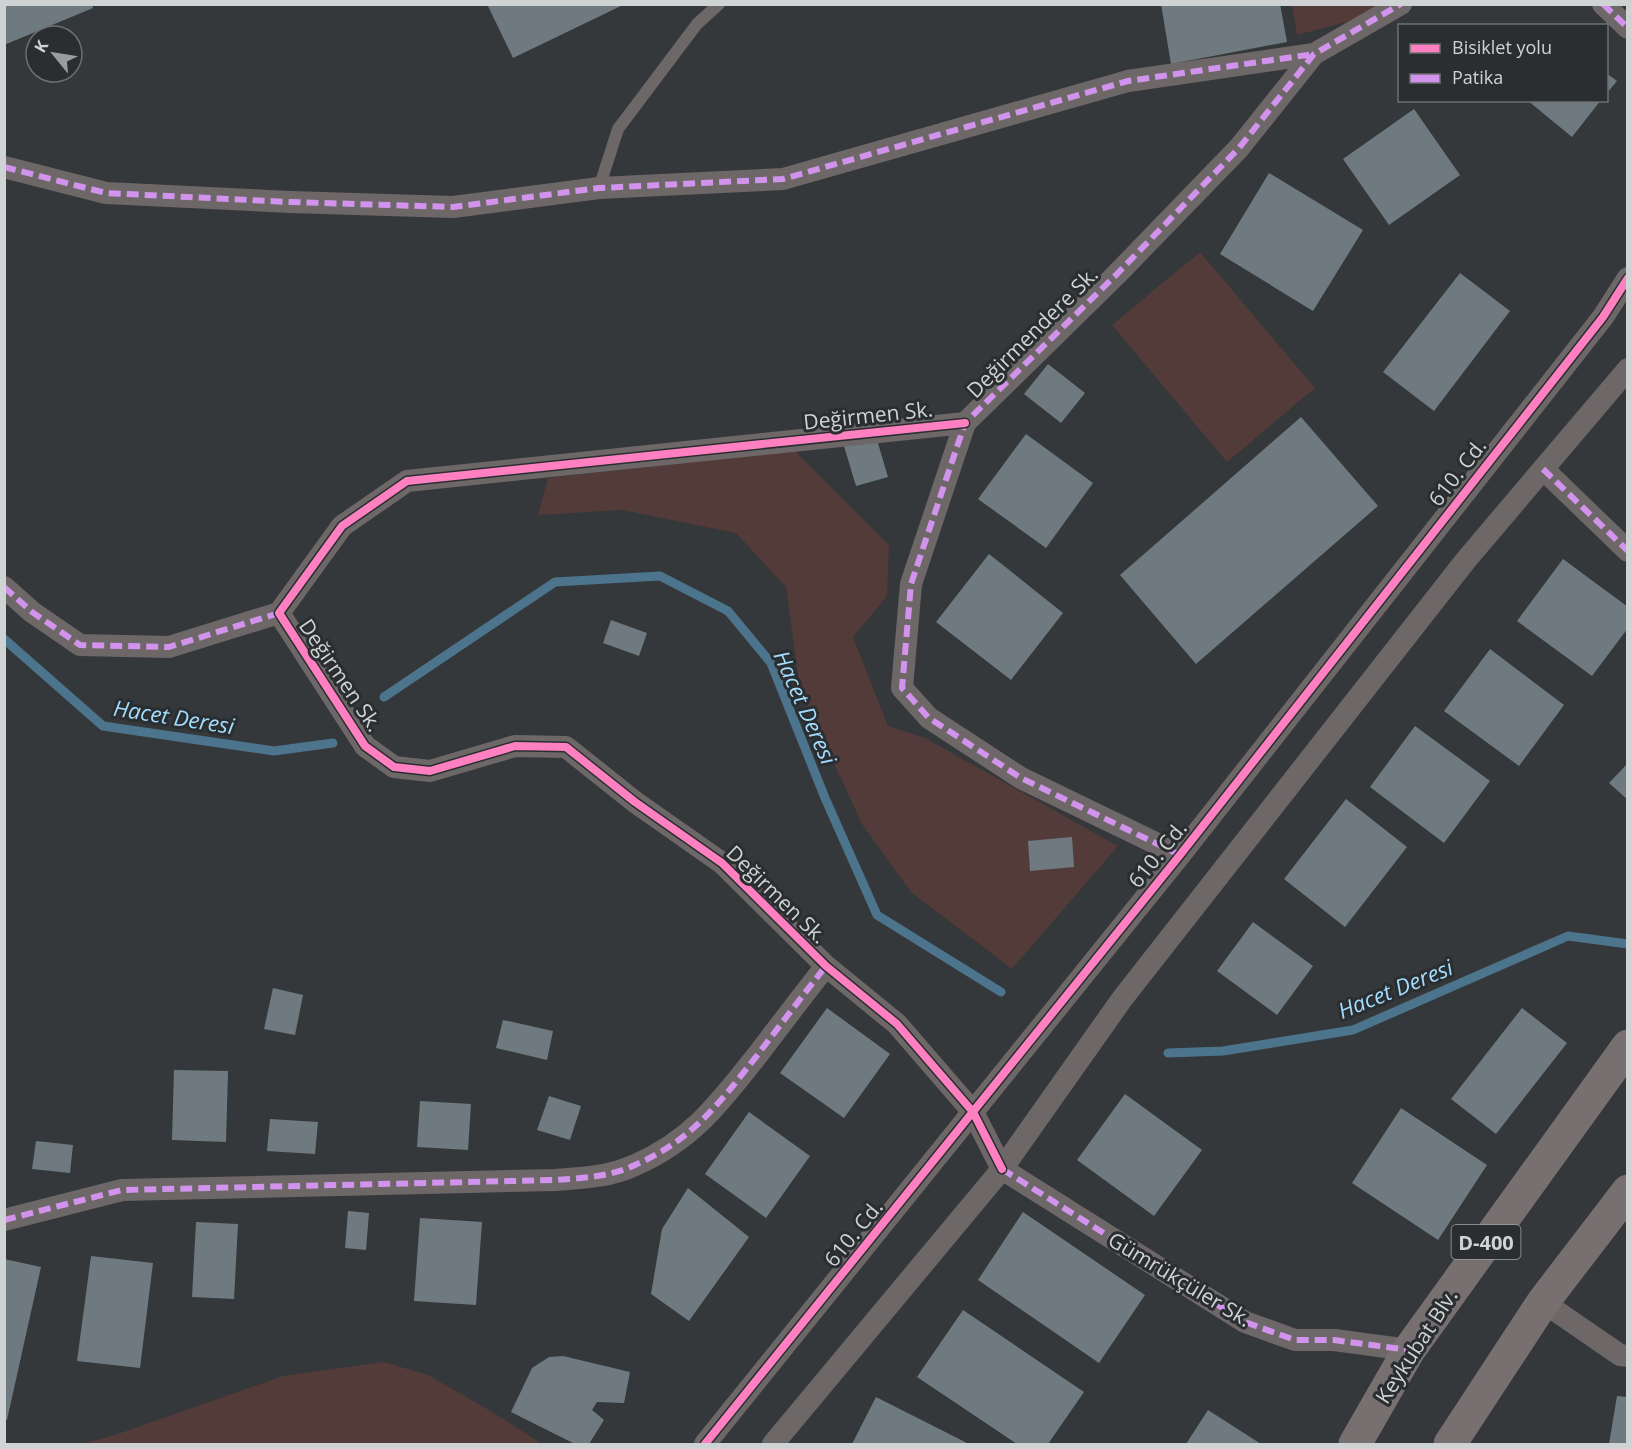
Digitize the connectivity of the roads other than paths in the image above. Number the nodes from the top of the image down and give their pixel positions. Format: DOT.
graph roads {
  1 [pos="719,4"];
  2 [pos="1401,4"];
  3 [pos="1603,4"];
  4 [pos="1628,28"];
  5 [pos="1314,54"];
  6 [pos="4,167"];
  7 [pos="599,188"];
  8 [pos="1628,278"];
  9 [pos="1628,369"];
  10 [pos="965,423"];
  11 [pos="1543,469"];
  12 [pos="1628,551"];
  13 [pos="4,587"];
  14 [pos="279,613"];
  15 [pos="1180,855"];
  16 [pos="826,966"];
  17 [pos="1628,1046"];
  18 [pos="973,1112"];
  19 [pos="1002,1169"];
  20 [pos="1628,1191"];
  21 [pos="4,1220"];
  22 [pos="1543,1302"];
  23 [pos="1409,1350"];
  24 [pos="1628,1356"];
  25 [pos="705,1444"];
  26 [pos="773,1444"];
  27 [pos="1354,1444"];
  28 [pos="1450,1444"];
  1 -- 7 [label="lane"];
  2 -- 5 [label="street, Değirmendere Sk."];
  3 -- 4 [label="street"];
  5 -- 7 [label="street"];
  5 -- 10 [label="street, Değirmendere Sk."];
  6 -- 7 [label="street"];
  8 -- 15 [label="street, 610. Cd."];
  9 -- 11 [label="street"];
  10 -- 14 [label="street, Değirmen Sk."];
  10 -- 15 [label="street, Değirmendere Sk."];
  11 -- 12 [label="street"];
  11 -- 19 [label="street"];
  13 -- 14 [label="street"];
  14 -- 16 [label="street, Değirmen Sk."];
  15 -- 18 [label="street, 610. Cd."];
  16 -- 18 [label="street, Değirmen Sk."];
  16 -- 21 [label="street"];
  17 -- 23 [label="highway, Keykubat Blv. / D-400"];
  18 -- 19 [label="street, Değirmen Sk."];
  18 -- 25 [label="street, 610. Cd."];
  19 -- 23 [label="street, Gümrükçüler Sk."];
  19 -- 26 [label="street"];
  20 -- 22 [label="highway"];
  22 -- 24 [label="street"];
  22 -- 28 [label="highway"];
  23 -- 27 [label="highway, Keykubat Blv. / D-400"];
}
